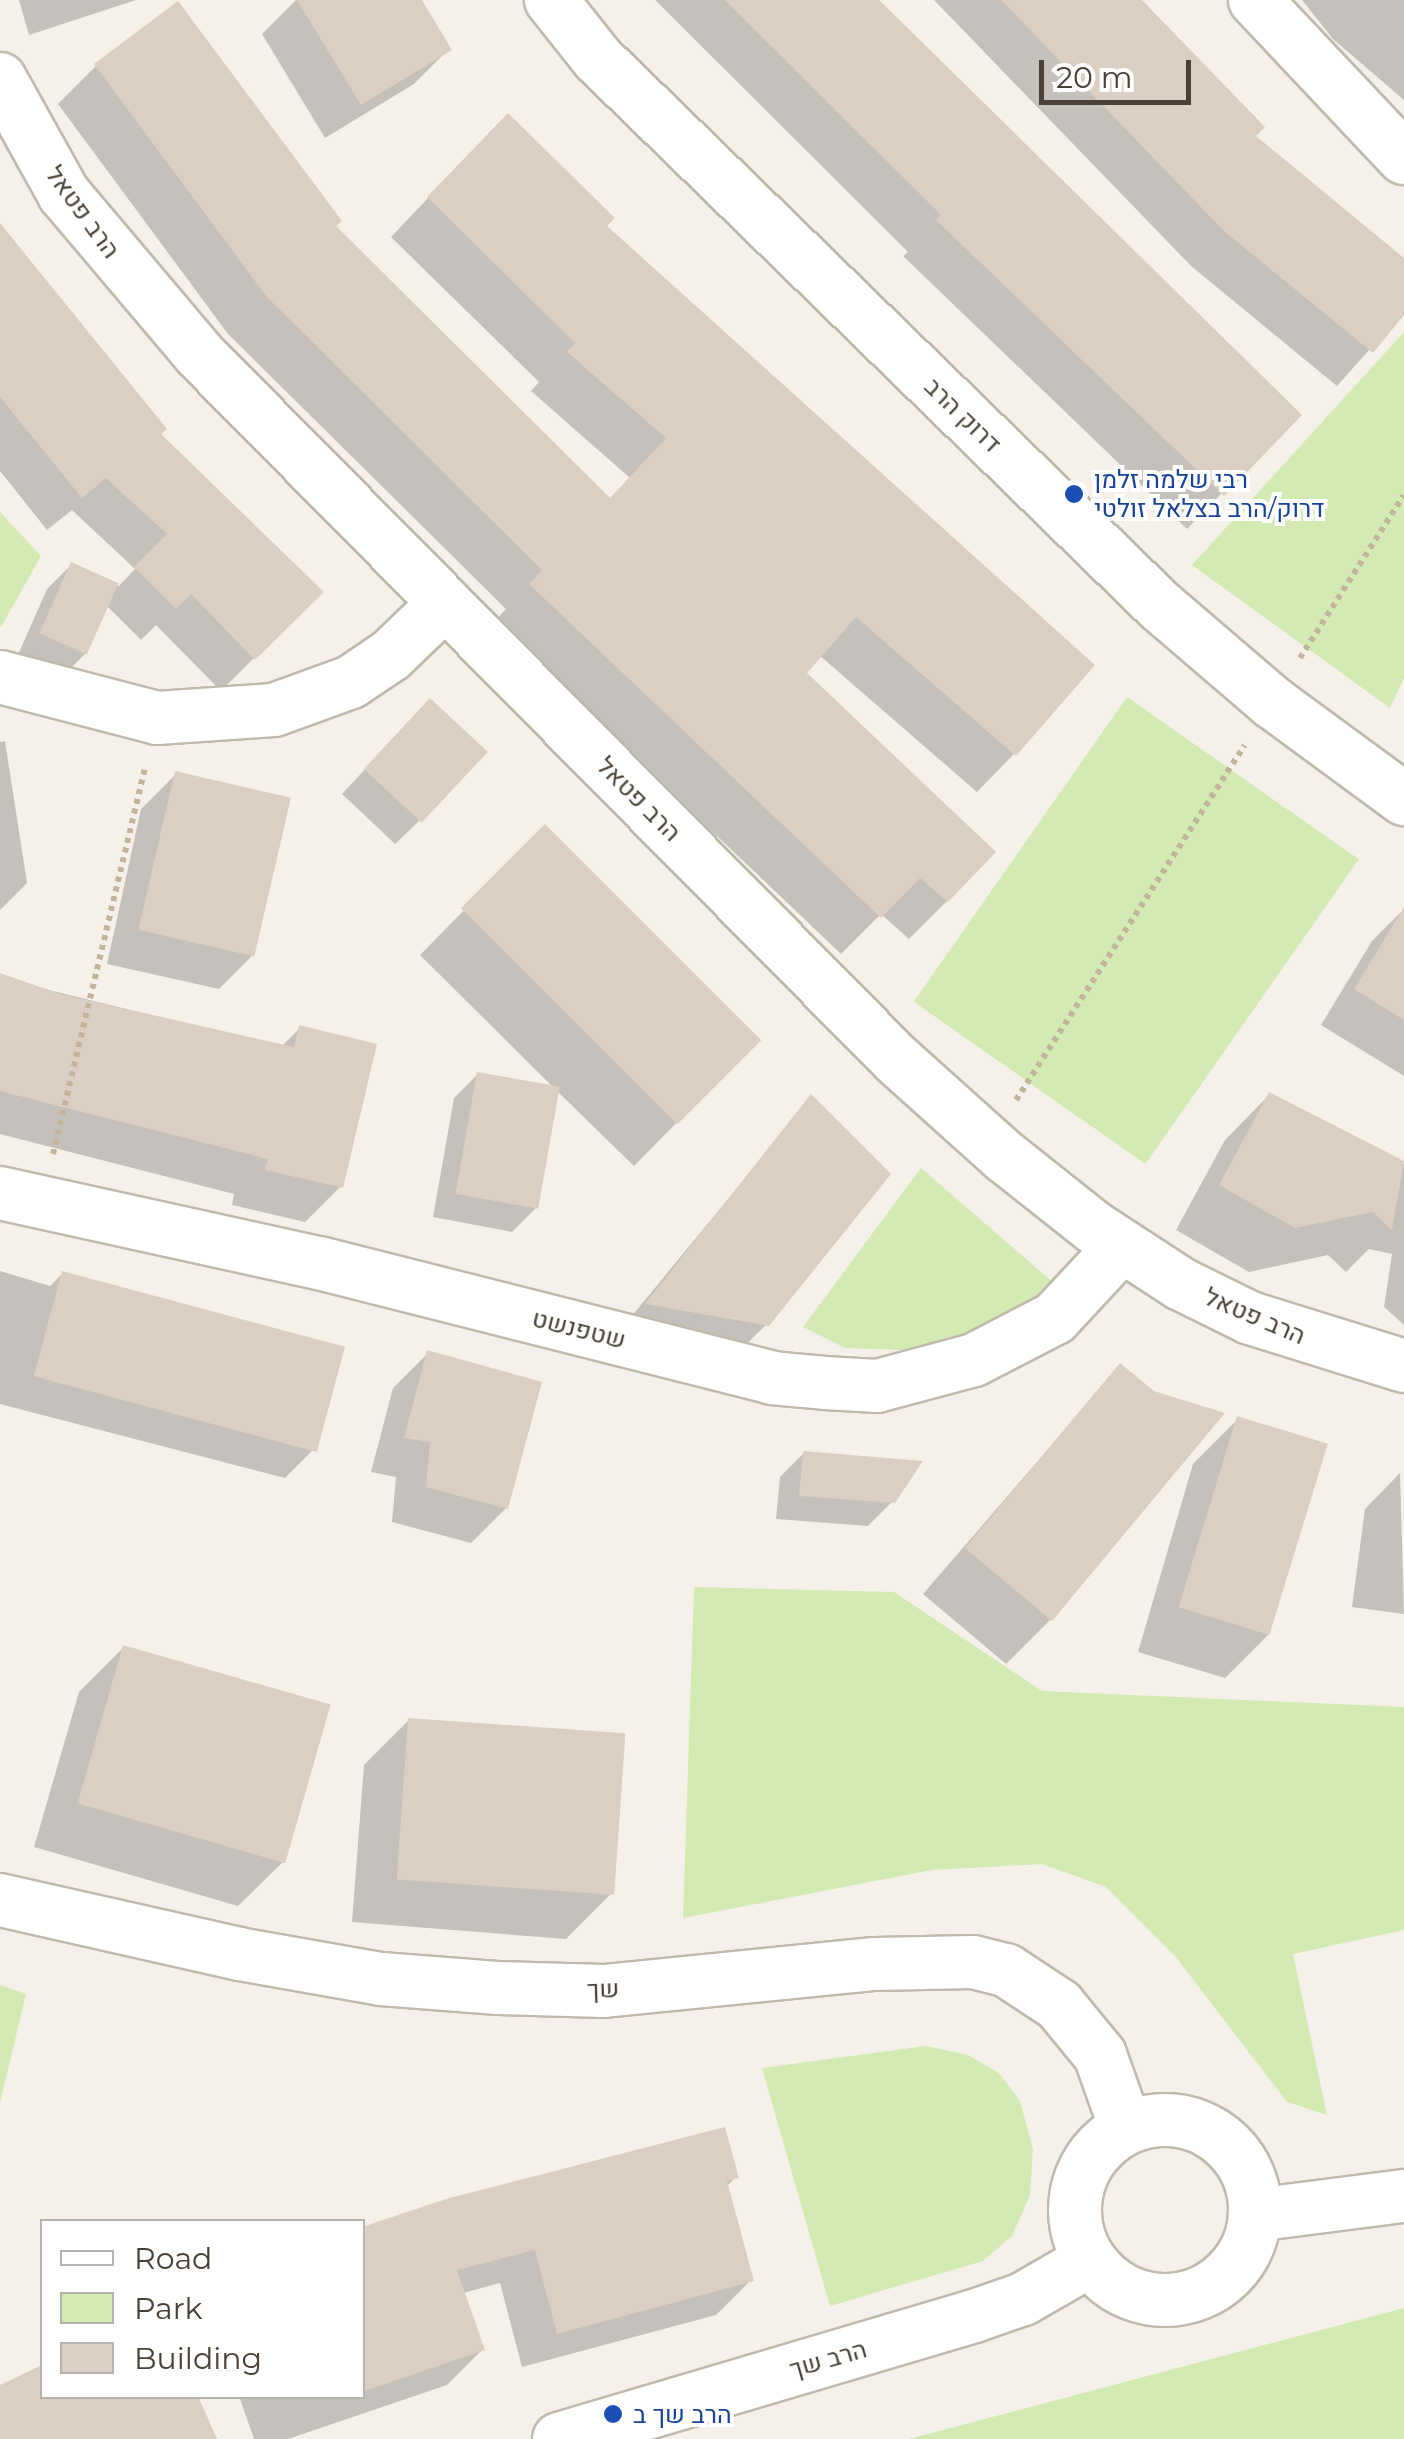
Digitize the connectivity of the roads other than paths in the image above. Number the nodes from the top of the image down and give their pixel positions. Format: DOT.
graph roads {
  1 [pos="552,0"];
  2 [pos="1255,0"];
  3 [pos="0,79"];
  4 [pos="1404,158"];
  5 [pos="445,603"];
  6 [pos="0,677"];
  7 [pos="1404,799"];
  8 [pos="20,1199"];
  9 [pos="1122,1246"];
  10 [pos="1404,1366"];
  11 [pos="0,1900"];
  12 [pos="1126,2128"];
  13 [pos="1404,2196"];
  14 [pos="1255,2215"];
  15 [pos="1089,2261"];
  16 [pos="559,2439"];
  1 -- 7 [label="street, דרוק הרב"];
  2 -- 4 [label="street"];
  3 -- 5 [label="street, הרב פטאל"];
  5 -- 6 [label="street"];
  5 -- 9 [label="street, הרב פטאל"];
  8 -- 9 [label="street, שטפנשט"];
  9 -- 10 [label="street, הרב פטאל"];
  11 -- 12 [label="street, שך"];
  12 -- 14 [label="street"];
  12 -- 15 [label="street"];
  13 -- 14 [label="street"];
  14 -- 15 [label="street"];
  15 -- 16 [label="street, הרב שך"];
}
